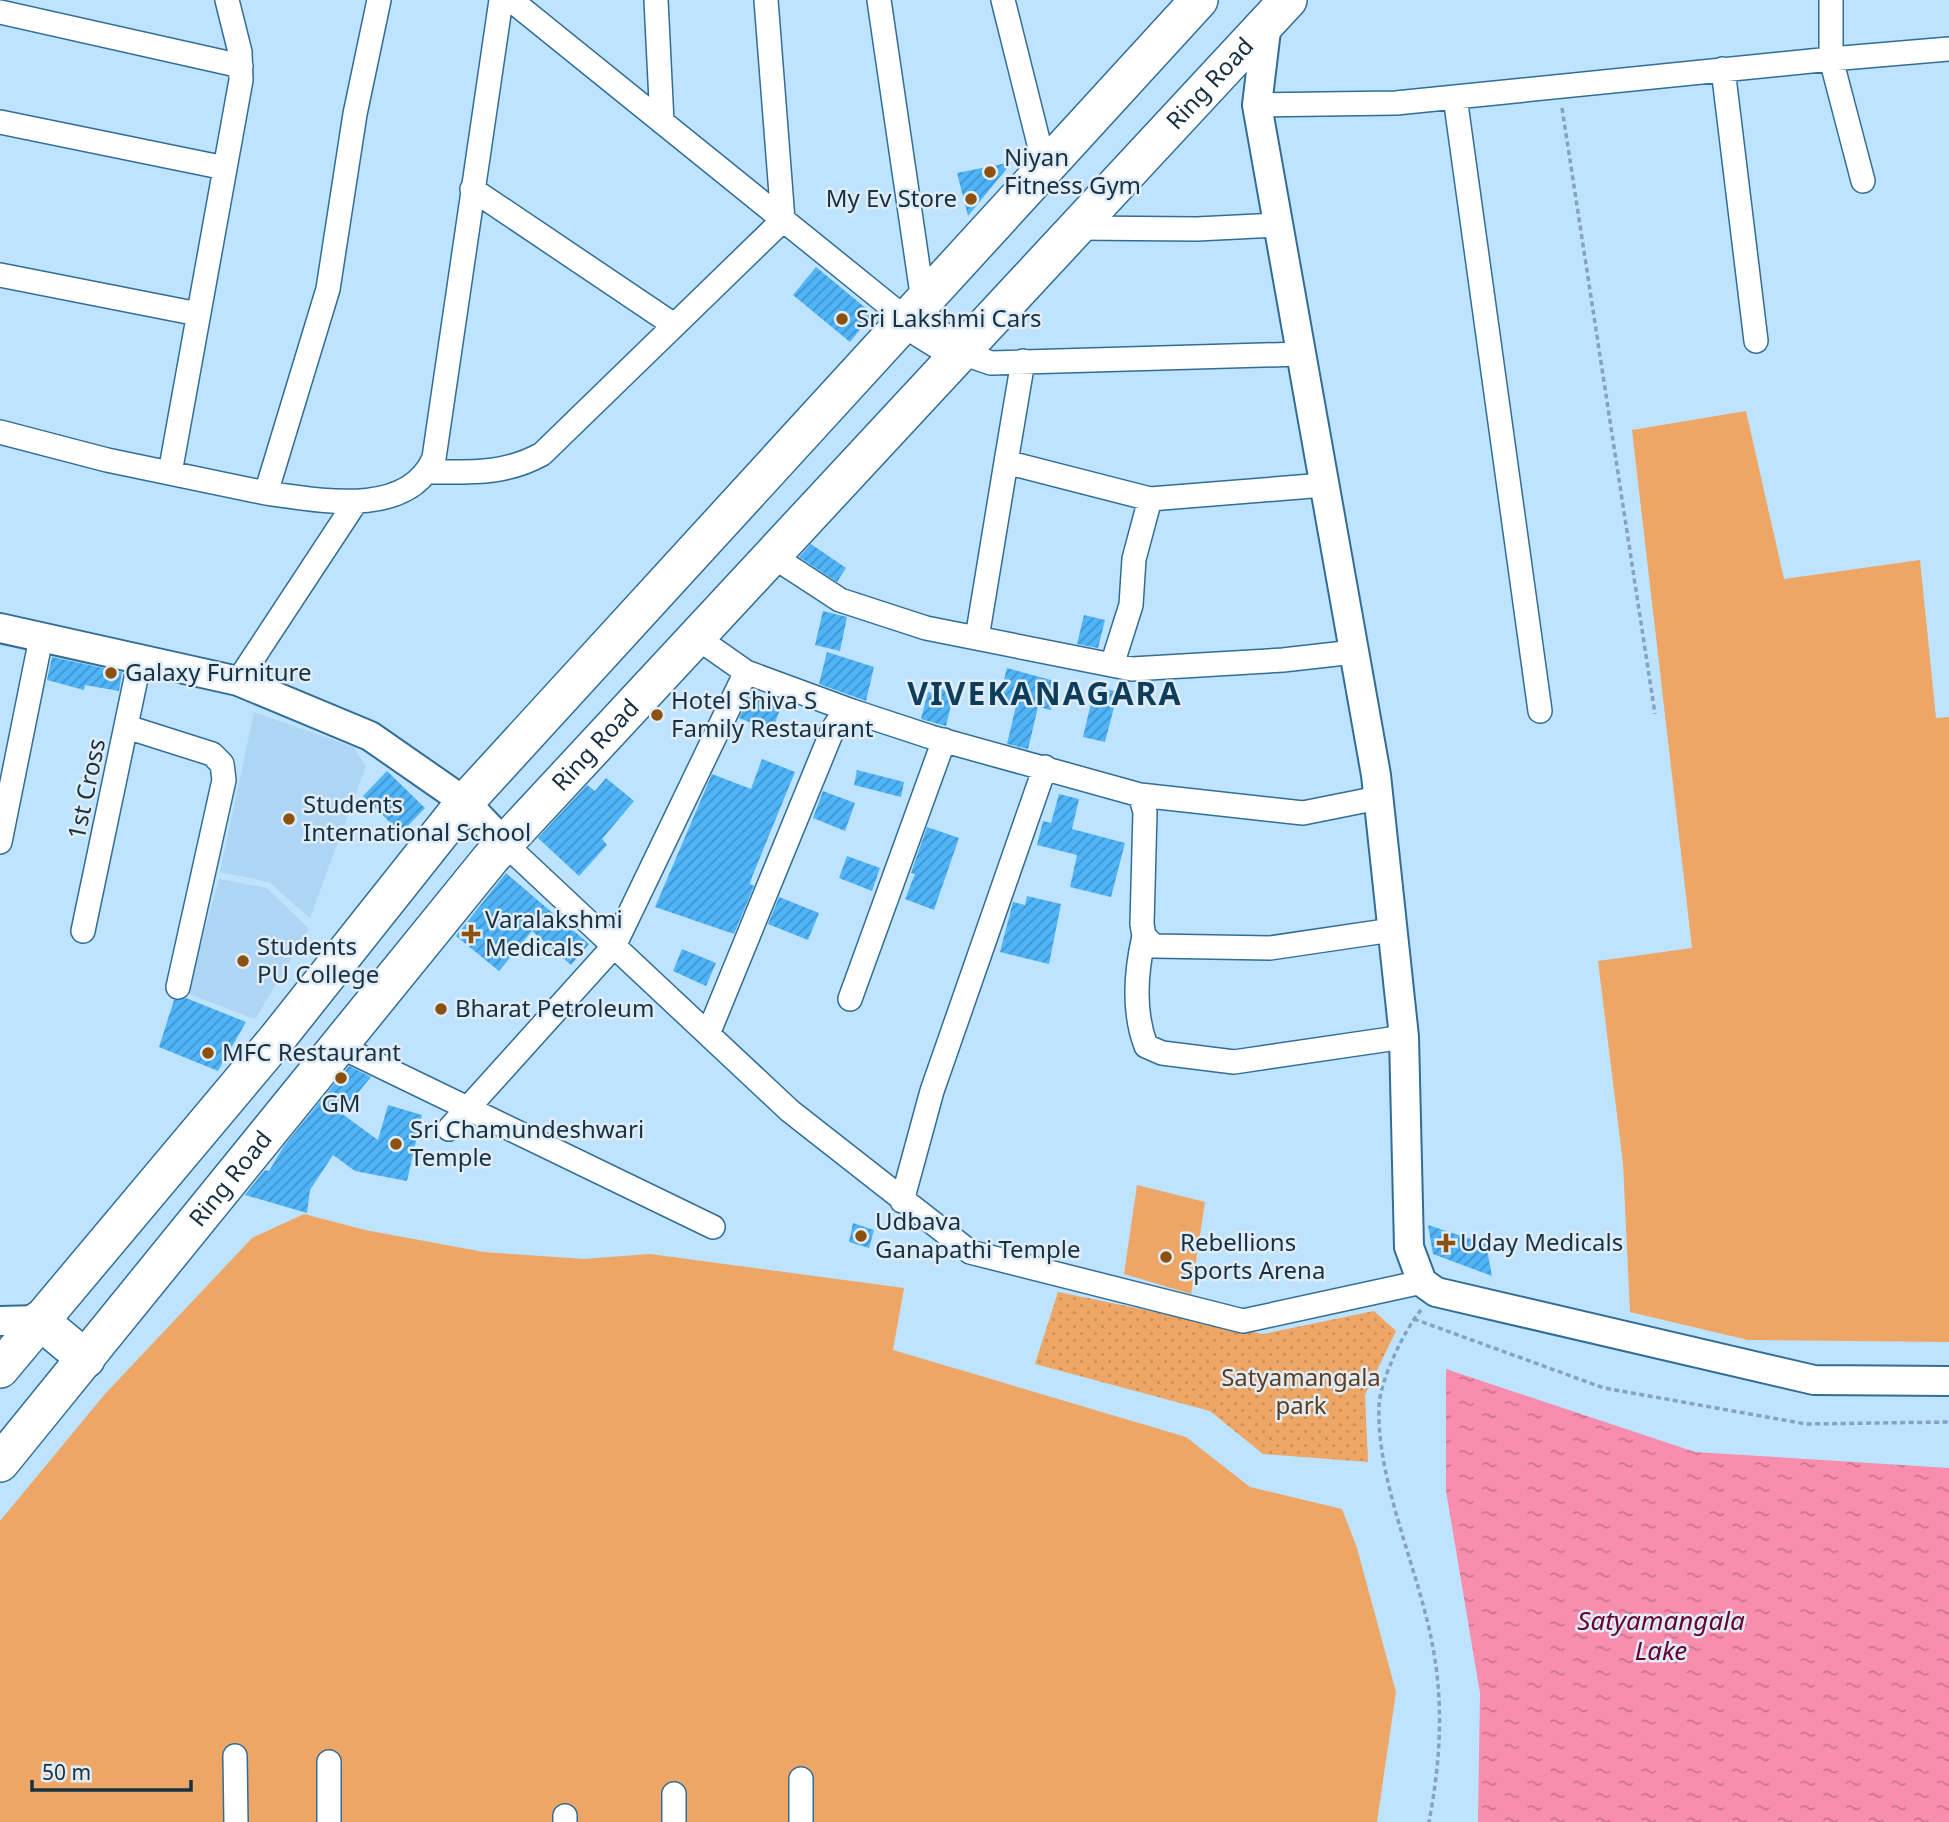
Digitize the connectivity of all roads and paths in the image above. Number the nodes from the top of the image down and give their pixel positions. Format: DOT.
graph roads {
  1 [pos="227,0"];
  2 [pos="379,0"];
  3 [pos="500,0"];
  4 [pos="511,0"];
  5 [pos="656,0"];
  6 [pos="766,0"];
  7 [pos="879,0"];
  8 [pos="1003,0"];
  9 [pos="1199,0"];
  10 [pos="1831,0"];
  11 [pos="1278,11"];
  12 [pos="0,12"];
  13 [pos="1949,48"];
  14 [pos="1831,59"];
  15 [pos="241,66"];
  16 [pos="1723,69"];
  17 [pos="1559,85"];
  18 [pos="1455,97"];
  19 [pos="1257,105"];
  20 [pos="0,122"];
  21 [pos="662,122"];
  22 [pos="1045,167"];
  23 [pos="225,168"];
  24 [pos="1863,181"];
  25 [pos="472,189"];
  26 [pos="782,220"];
  27 [pos="1278,225"];
  28 [pos="1074,228"];
  29 [pos="0,275"];
  30 [pos="914,310"];
  31 [pos="198,314"];
  32 [pos="674,325"];
  33 [pos="1756,341"];
  34 [pos="959,352"];
  35 [pos="1301,354"];
  36 [pos="1023,361"];
  37 [pos="0,432"];
  38 [pos="1006,462"];
  39 [pos="428,472"];
  40 [pos="170,473"];
  41 [pos="1324,485"];
  42 [pos="266,493"];
  43 [pos="1150,499"];
  44 [pos="355,503"];
  45 [pos="771,555"];
  46 [pos="0,628"];
  47 [pos="696,637"];
  48 [pos="41,638"];
  49 [pos="977,638"];
  50 [pos="1354,652"];
  51 [pos="139,659"];
  52 [pos="1112,665"];
  53 [pos="746,672"];
  54 [pos="238,681"];
  55 [pos="1540,710"];
  56 [pos="852,711"];
  57 [pos="1655,714"];
  58 [pos="128,727"];
  59 [pos="944,740"];
  60 [pos="1045,767"];
  61 [pos="1140,795"];
  62 [pos="1378,798"];
  63 [pos="465,803"];
  64 [pos="0,842"];
  65 [pos="505,844"];
  66 [pos="1392,930"];
  67 [pos="83,931"];
  68 [pos="1144,936"];
  69 [pos="614,946"];
  70 [pos="178,987"];
  71 [pos="850,999"];
  72 [pos="708,1034"];
  73 [pos="1404,1037"];
  74 [pos="339,1046"];
  75 [pos="468,1108"];
  76 [pos="449,1129"];
  77 [pos="902,1201"];
  78 [pos="713,1227"];
  79 [pos="1429,1287"];
  80 [pos="1413,1319"];
  81 [pos="38,1320"];
  82 [pos="0,1321"];
  83 [pos="86,1359"];
  84 [pos="0,1368"];
  85 [pos="1949,1381"];
  86 [pos="1949,1422"];
  87 [pos="0,1463"];
  88 [pos="234,1756"];
  89 [pos="329,1762"];
  90 [pos="800,1779"];
  91 [pos="674,1794"];
  92 [pos="236,1822"];
  93 [pos="330,1822"];
  94 [pos="674,1822"];
  95 [pos="801,1822"];
  96 [pos="1429,1822"];
  1 -- 15 [label="street"];
  2 -- 42 [label="street"];
  3 -- 25 [label="street"];
  4 -- 21 [label="street"];
  5 -- 21 [label="street"];
  6 -- 26 [label="street"];
  7 -- 30 [label="street"];
  8 -- 22 [label="street"];
  9 -- 22 [label="main road"];
  10 -- 14 [label="street"];
  11 -- 19 [label="street"];
  11 -- 28 [label="main road, Ring Road"];
  12 -- 15 [label="street"];
  13 -- 14 [label="street"];
  14 -- 16 [label="street"];
  14 -- 24 [label="street"];
  15 -- 23 [label="street"];
  16 -- 17 [label="street"];
  16 -- 33 [label="street"];
  17 -- 18 [label="street"];
  17 -- 57 [label="path"];
  18 -- 19 [label="street"];
  18 -- 55 [label="street"];
  19 -- 27 [label="street"];
  20 -- 23 [label="street"];
  21 -- 26 [label="street"];
  22 -- 30 [label="main road"];
  23 -- 31 [label="street"];
  25 -- 32 [label="street"];
  25 -- 39 [label="street"];
  26 -- 30 [label="street"];
  26 -- 32 [label="street"];
  27 -- 28 [label="street"];
  27 -- 35 [label="street"];
  28 -- 34 [label="main road, Ring Road"];
  29 -- 31 [label="street"];
  30 -- 34 [label="main road"];
  30 -- 63 [label="main road"];
  31 -- 40 [label="street"];
  32 -- 39 [label="street"];
  34 -- 36 [label="street"];
  34 -- 45 [label="main road, Ring Road"];
  35 -- 36 [label="street"];
  35 -- 41 [label="street"];
  36 -- 38 [label="street"];
  37 -- 40 [label="street"];
  38 -- 43 [label="street"];
  38 -- 49 [label="street"];
  39 -- 44 [label="street"];
  40 -- 42 [label="street"];
  41 -- 43 [label="street"];
  41 -- 50 [label="street"];
  42 -- 44 [label="street"];
  43 -- 52 [label="street"];
  44 -- 54 [label="street"];
  45 -- 47 [label="main road, Ring Road"];
  45 -- 49 [label="street"];
  46 -- 48 [label="street"];
  47 -- 53 [label="street"];
  47 -- 65 [label="main road, Ring Road"];
  48 -- 51 [label="street"];
  48 -- 64 [label="street"];
  49 -- 52 [label="street"];
  50 -- 52 [label="street"];
  50 -- 62 [label="street"];
  51 -- 54 [label="street"];
  51 -- 58 [label="street, 1st Cross"];
  53 -- 56 [label="street"];
  53 -- 69 [label="street"];
  54 -- 63 [label="street"];
  56 -- 59 [label="street"];
  56 -- 72 [label="street"];
  58 -- 67 [label="street, 1st Cross"];
  58 -- 70 [label="street"];
  59 -- 60 [label="street"];
  59 -- 71 [label="street"];
  60 -- 61 [label="street"];
  60 -- 77 [label="street"];
  61 -- 62 [label="street"];
  61 -- 68 [label="street"];
  62 -- 66 [label="street"];
  63 -- 65 [label="street"];
  63 -- 81 [label="main road"];
  65 -- 69 [label="street"];
  65 -- 74 [label="main road, Ring Road"];
  66 -- 68 [label="street"];
  66 -- 73 [label="street"];
  68 -- 73 [label="street"];
  69 -- 72 [label="street"];
  69 -- 75 [label="street"];
  72 -- 77 [label="street"];
  73 -- 79 [label="street"];
  74 -- 75 [label="street"];
  74 -- 83 [label="main road, Ring Road"];
  75 -- 76 [label="street"];
  75 -- 78 [label="street"];
  77 -- 79 [label="street"];
  79 -- 80 [label="path"];
  79 -- 85 [label="street"];
  80 -- 86 [label="path"];
  80 -- 96 [label="path"];
  81 -- 82 [label="street"];
  81 -- 83 [label="main road"];
  81 -- 84 [label="main road"];
  83 -- 87 [label="main road, Ring Road"];
  88 -- 92 [label="street"];
  89 -- 93 [label="street"];
  90 -- 95 [label="street"];
  91 -- 94 [label="street"];
}
